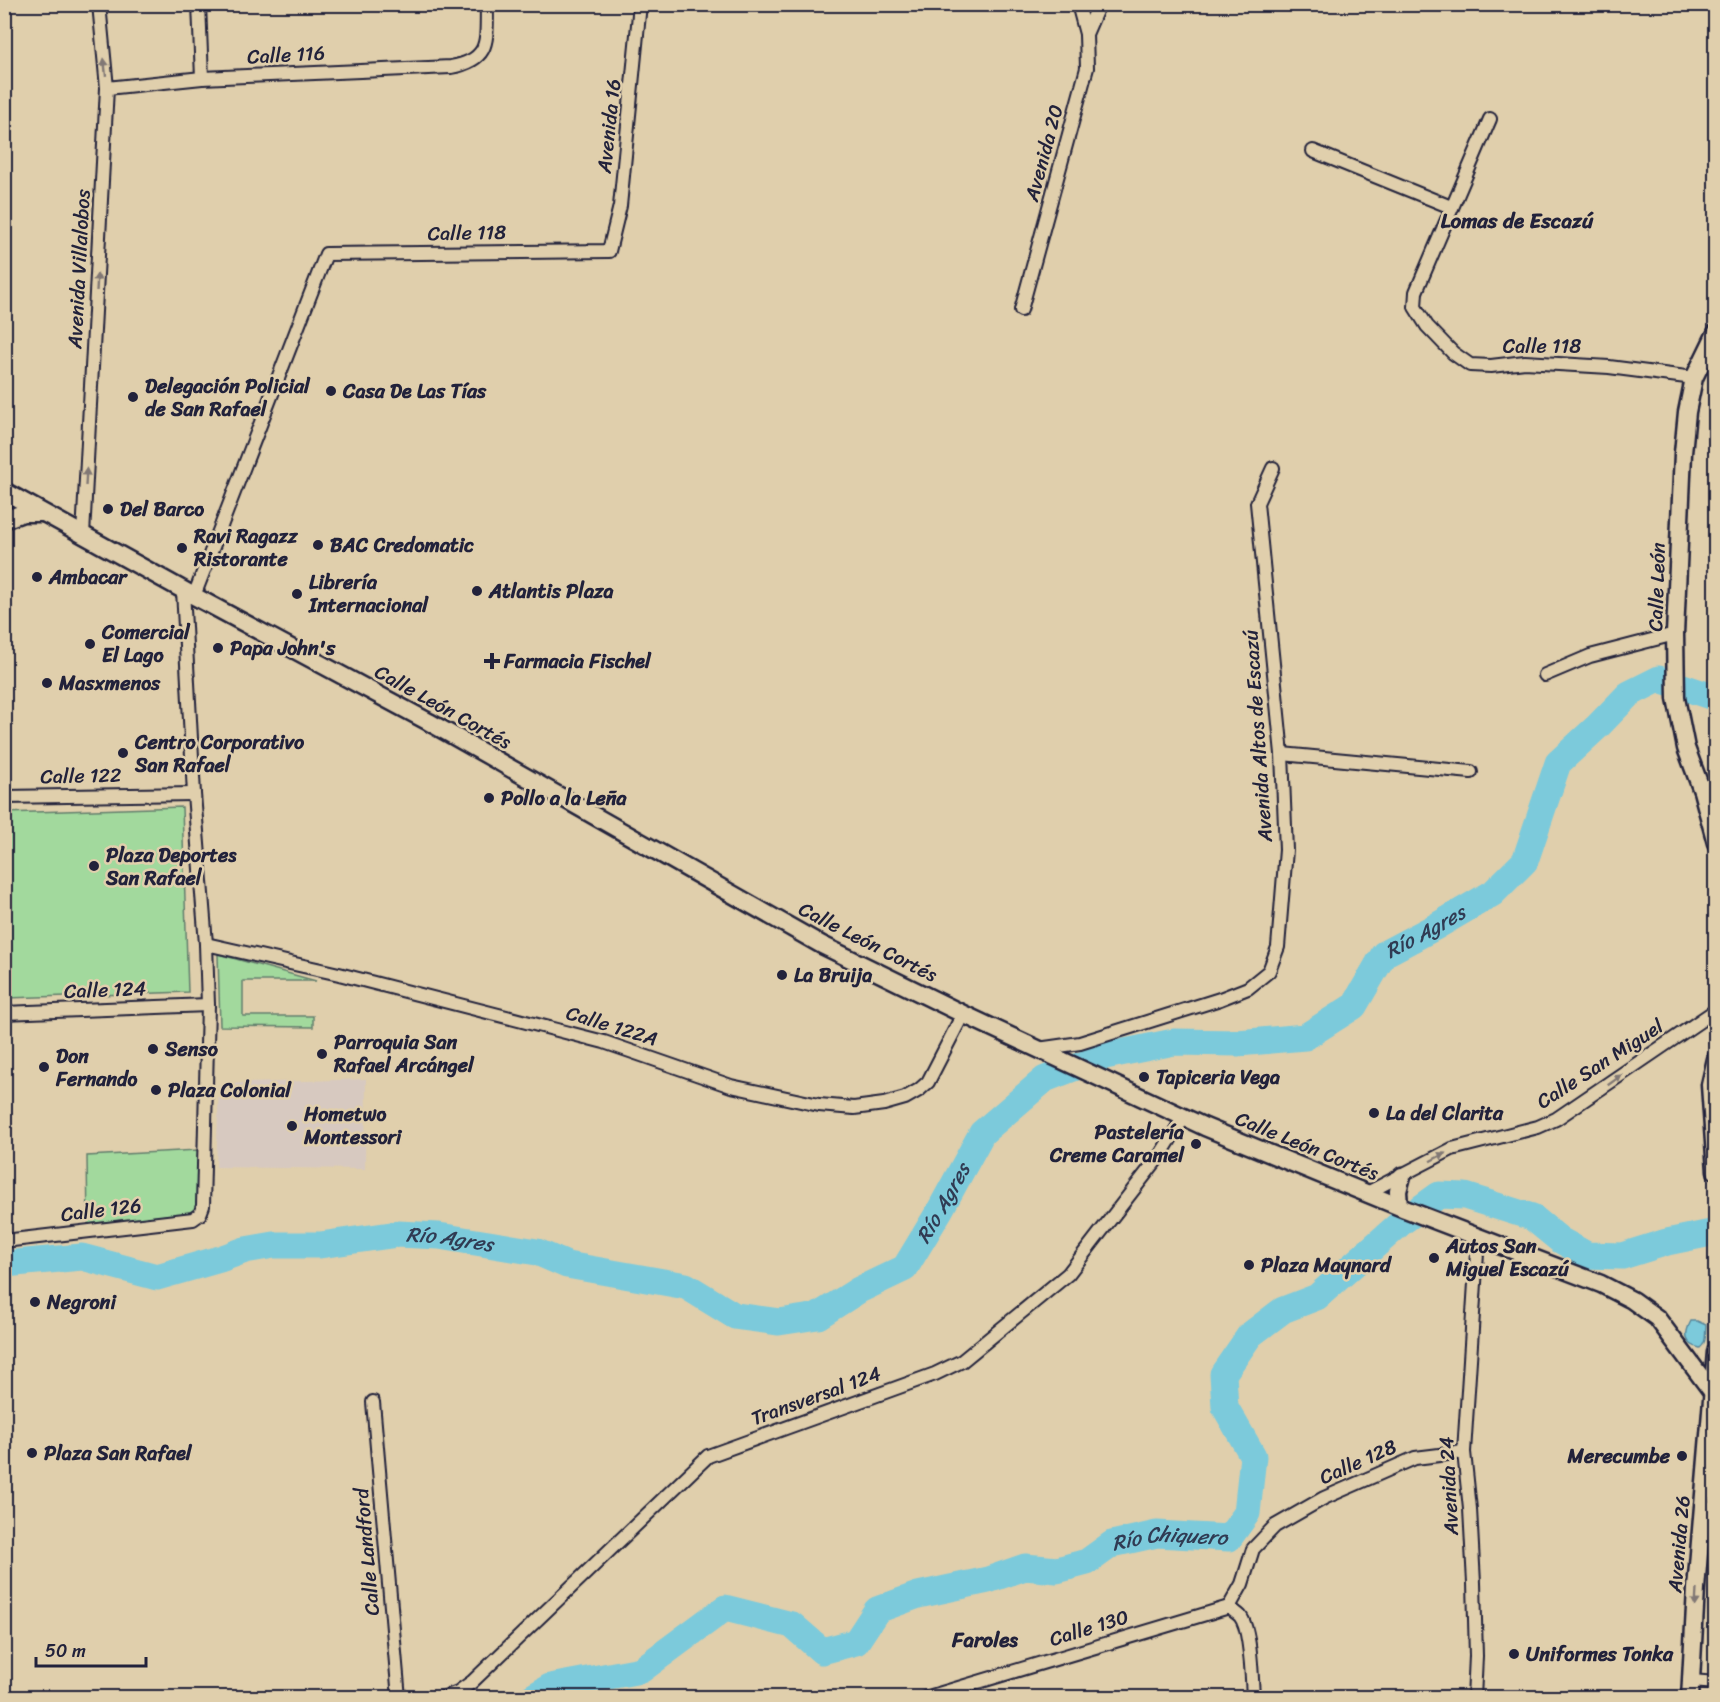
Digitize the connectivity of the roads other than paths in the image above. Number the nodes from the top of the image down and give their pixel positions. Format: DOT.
graph roads {
  1 [pos="99,4"];
  2 [pos="199,4"];
  3 [pos="487,4"];
  4 [pos="640,4"];
  5 [pos="1078,4"];
  6 [pos="1099,4"];
  7 [pos="1086,34"];
  8 [pos="202,78"];
  9 [pos="107,88"];
  10 [pos="1490,119"];
  11 [pos="1313,151"];
  12 [pos="1451,207"];
  13 [pos="609,251"];
  14 [pos="1021,310"];
  15 [pos="1716,333"];
  16 [pos="1694,378"];
  17 [pos="1272,468"];
  18 [pos="4,491"];
  19 [pos="42,513"];
  20 [pos="4,520"];
  21 [pos="83,536"];
  22 [pos="189,593"];
  23 [pos="1675,634"];
  24 [pos="1545,675"];
  25 [pos="1282,754"];
  26 [pos="1471,772"];
  27 [pos="194,794"];
  28 [pos="4,797"];
  29 [pos="1716,843"];
  30 [pos="206,944"];
  31 [pos="208,1005"];
  32 [pos="1716,1010"];
  33 [pos="4,1014"];
  34 [pos="963,1014"];
  35 [pos="1037,1049"];
  36 [pos="1716,1059"];
  37 [pos="1184,1118"];
  38 [pos="1716,1171"];
  39 [pos="1402,1176"];
  40 [pos="1367,1193"];
  41 [pos="1402,1208"];
  42 [pos="1478,1237"];
  43 [pos="4,1241"];
  44 [pos="1716,1351"];
  45 [pos="1686,1356"];
  46 [pos="1715,1395"];
  47 [pos="373,1402"];
  48 [pos="1464,1452"];
  49 [pos="1711,1459"];
  50 [pos="1229,1607"];
  51 [pos="1716,1683"];
  52 [pos="1691,1689"];
  53 [pos="399,1698"];
  54 [pos="442,1698"];
  55 [pos="925,1698"];
  56 [pos="1253,1698"];
  57 [pos="1474,1698"];
  9 -- 1 [label="street, Avenida Villalobos, one-way"];
  2 -- 8 [label="street"];
  3 -- 8 [label="street, Calle 116"];
  4 -- 13 [label="street, Avenida 16"];
  5 -- 7 [label="street, Avenida 20"];
  6 -- 7 [label="street"];
  7 -- 14 [label="street, Avenida 20"];
  8 -- 9 [label="street, Calle 116"];
  21 -- 9 [label="street, Avenida Villalobos, one-way"];
  10 -- 12 [label="street"];
  11 -- 12 [label="street"];
  12 -- 16 [label="street, Calle 118"];
  13 -- 22 [label="street, Calle 118"];
  15 -- 16 [label="main road, Calle León"];
  16 -- 23 [label="main road, Calle León"];
  17 -- 25 [label="street, Avenida Altos de Escazú"];
  18 -- 19 [label="main road, Calle León Cortés"];
  19 -- 20 [label="main road"];
  19 -- 21 [label="main road, Calle León Cortés"];
  21 -- 22 [label="main road, Calle León Cortés"];
  22 -- 27 [label="street"];
  22 -- 34 [label="main road, Calle León Cortés"];
  23 -- 24 [label="street"];
  23 -- 29 [label="main road, Calle León"];
  25 -- 26 [label="street"];
  25 -- 35 [label="street, Avenida Altos de Escazú"];
  27 -- 28 [label="street, Calle 122"];
  27 -- 30 [label="street"];
  30 -- 31 [label="street"];
  30 -- 34 [label="street, Calle 122A"];
  31 -- 33 [label="street, Calle 124"];
  31 -- 43 [label="street, Calle 126"];
  39 -- 32 [label="street, Calle San Miguel, one-way"];
  34 -- 35 [label="main road, Calle León Cortés"];
  35 -- 37 [label="main road, Calle León Cortés"];
  36 -- 38 [label="main road"];
  37 -- 40 [label="main road, Calle León Cortés"];
  37 -- 54 [label="street, Transversal 124"];
  39 -- 40 [label="street, Calle San Miguel"];
  39 -- 41 [label="main road"];
  40 -- 41 [label="main road, Calle León Cortés"];
  41 -- 42 [label="main road, Calle León Cortés"];
  42 -- 45 [label="main road, Calle León Cortés"];
  42 -- 48 [label="street, Avenida 24"];
  44 -- 45 [label="main road"];
  44 -- 46 [label="main road"];
  45 -- 46 [label="main road, Calle León Cortés"];
  46 -- 49 [label="main road, Avenida 26"];
  47 -- 53 [label="street, Calle Landford"];
  48 -- 50 [label="street, Calle 128"];
  48 -- 57 [label="street, Avenida 24"];
  49 -- 52 [label="main road, Avenida 26, one-way"];
  50 -- 55 [label="street, Calle 130"];
  50 -- 56 [label="street"];
  51 -- 52 [label="street"];
}
